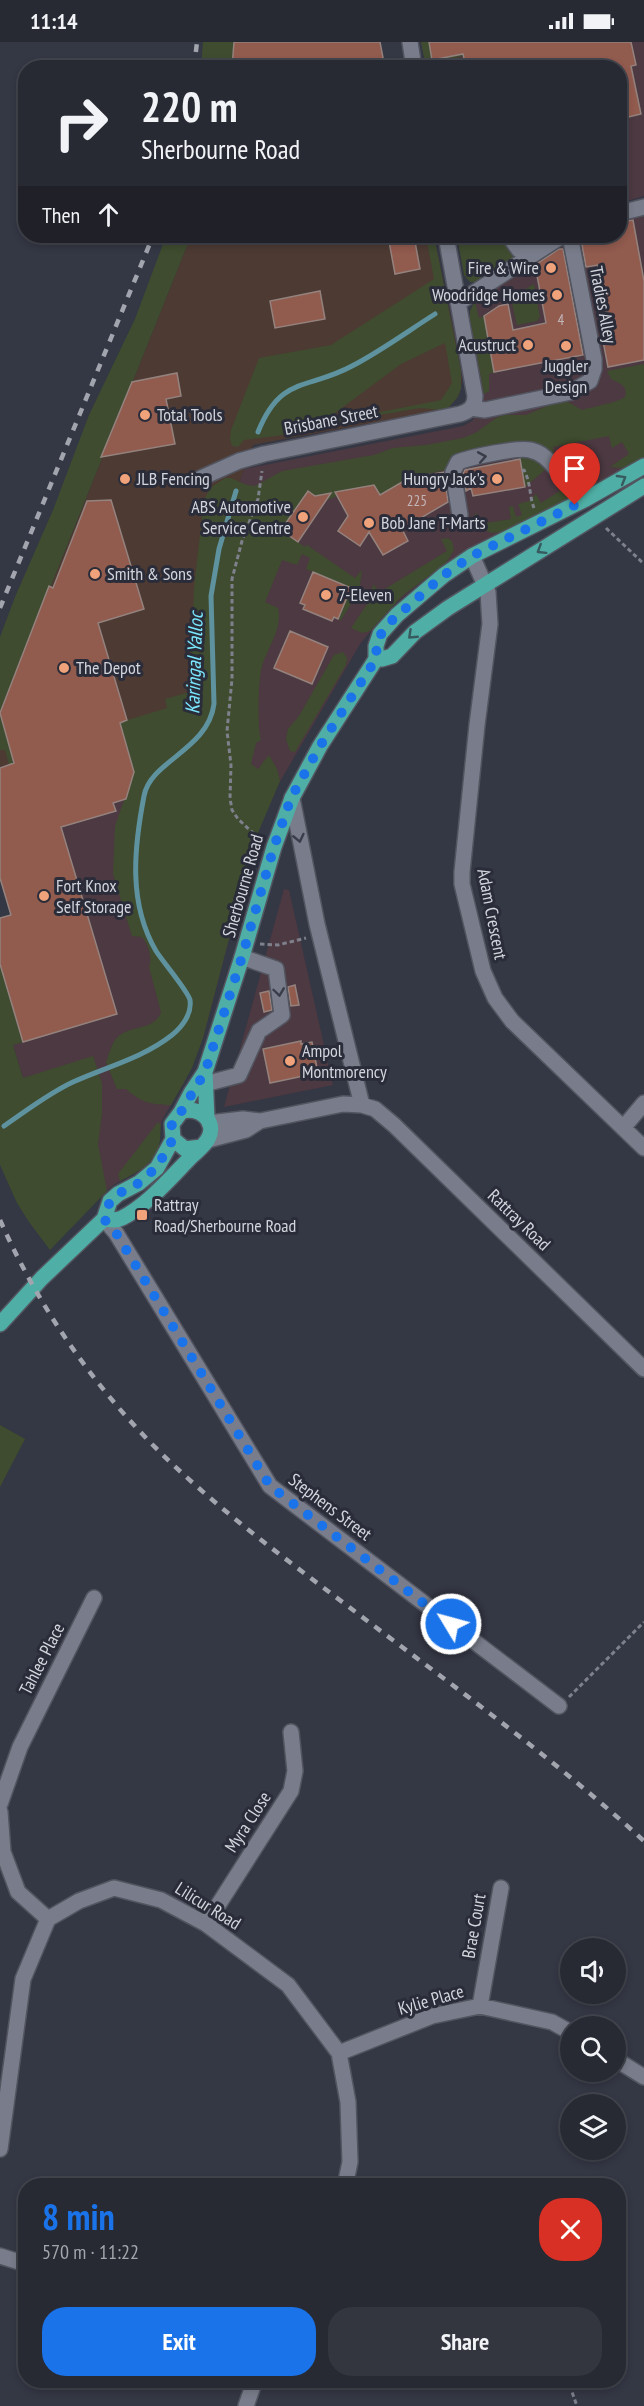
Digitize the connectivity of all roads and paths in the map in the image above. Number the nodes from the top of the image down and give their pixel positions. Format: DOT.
graph roads {
  1 [pos="410,42"];
  2 [pos="413,60"];
  3 [pos="644,207"];
  4 [pos="627,211"];
  5 [pos="447,243"];
  6 [pos="514,243"];
  7 [pos="533,243"];
  8 [pos="547,243"];
  9 [pos="571,243"];
  10 [pos="522,255"];
  11 [pos="458,303"];
  12 [pos="590,381"];
  13 [pos="471,408"];
  14 [pos="264,454"];
  15 [pos="644,466"];
  16 [pos="557,470"];
  17 [pos="522,471"];
  18 [pos="201,478"];
  19 [pos="644,486"];
  20 [pos="536,512"];
  21 [pos="460,515"];
  22 [pos="594,517"];
  23 [pos="472,556"];
  24 [pos="644,564"];
  25 [pos="486,584"];
  26 [pos="376,659"];
  27 [pos="291,798"];
  28 [pos="254,834"];
  29 [pos="319,935"];
  30 [pos="244,950"];
  31 [pos="205,1078"];
  32 [pos="644,1103"];
  33 [pos="362,1105"];
  34 [pos="181,1112"];
  35 [pos="208,1121"];
  36 [pos="260,1121"];
  37 [pos="623,1128"];
  38 [pos="173,1139"];
  39 [pos="204,1144"];
  40 [pos="644,1148"];
  41 [pos="104,1219"];
  42 [pos="0,1324"];
  43 [pos="644,1369"];
  44 [pos="94,1598"];
  45 [pos="644,1622"];
  46 [pos="559,1706"];
  47 [pos="291,1732"];
  48 [pos="0,1804"];
  49 [pos="0,1812"];
  50 [pos="501,1888"];
  51 [pos="48,1919"];
  52 [pos="206,1924"];
  53 [pos="480,2006"];
  54 [pos="560,2026"];
  55 [pos="339,2053"];
  56 [pos="626,2066"];
  57 [pos="644,2077"];
  58 [pos="0,2149"];
  59 [pos="347,2178"];
  60 [pos="0,2256"];
  61 [pos="18,2262"];
  62 [pos="252,2388"];
  63 [pos="570,2388"];
  64 [pos="246,2406"];
  65 [pos="577,2406"];
  1 -- 2 [label="street"];
  3 -- 4 [label="street"];
  5 -- 11 [label="street"];
  6 -- 10 [label="street"];
  7 -- 10 [label="street"];
  8 -- 10 [label="street"];
  9 -- 12 [label="street, Tradies Alley"];
  10 -- 11 [label="street"];
  11 -- 13 [label="street"];
  12 -- 13 [label="street, Brisbane Street"];
  13 -- 14 [label="street, Brisbane Street"];
  14 -- 18 [label="street, Brisbane Street"];
  14 -- 28 [label="path"];
  23 -- 15 [label="main road, Sherbourne Road, one-way"];
  21 -- 16 [label="street, one-way"];
  17 -- 20 [label="path"];
  19 -- 22 [label="main road"];
  22 -- 24 [label="path"];
  22 -- 25 [label="main road, one-way"];
  23 -- 25 [label="street, Adam Crescent"];
  23 -- 26 [label="main road, Sherbourne Road"];
  25 -- 26 [label="main road, one-way"];
  25 -- 37 [label="street, Adam Crescent"];
  26 -- 27 [label="main road, Sherbourne Road"];
  27 -- 29 [label="street, one-way"];
  27 -- 30 [label="main road, Sherbourne Road"];
  29 -- 30 [label="path"];
  29 -- 33 [label="street"];
  30 -- 31 [label="main road, Sherbourne Road"];
  30 -- 31 [label="street, one-way"];
  31 -- 34 [label="main road, Sherbourne Road"];
  31 -- 35 [label="main road, Sherbourne Road"];
  32 -- 37 [label="street"];
  33 -- 36 [label="street"];
  33 -- 43 [label="street, Rattray Road"];
  34 -- 35 [label="main road"];
  34 -- 38 [label="main road"];
  35 -- 36 [label="street"];
  35 -- 39 [label="main road"];
  36 -- 39 [label="street"];
  37 -- 40 [label="street, Adam Crescent"];
  38 -- 39 [label="main road"];
  38 -- 41 [label="main road"];
  39 -- 41 [label="main road"];
  41 -- 42 [label="main road"];
  41 -- 46 [label="street, Stephens Street"];
  44 -- 48 [label="street, Tahlee Place"];
  45 -- 46 [label="path"];
  47 -- 52 [label="street, Myra Close"];
  49 -- 51 [label="street"];
  50 -- 53 [label="street, Brae Court"];
  51 -- 52 [label="street, Lilicur Road"];
  51 -- 58 [label="street"];
  52 -- 55 [label="street, Lilicur Road"];
  53 -- 54 [label="street, Kylie Place"];
  53 -- 55 [label="street, Kylie Place"];
  55 -- 59 [label="street, Lilicur Road"];
  56 -- 57 [label="street"];
  60 -- 61 [label="street"];
  62 -- 64 [label="street"];
  63 -- 65 [label="path"];
}
